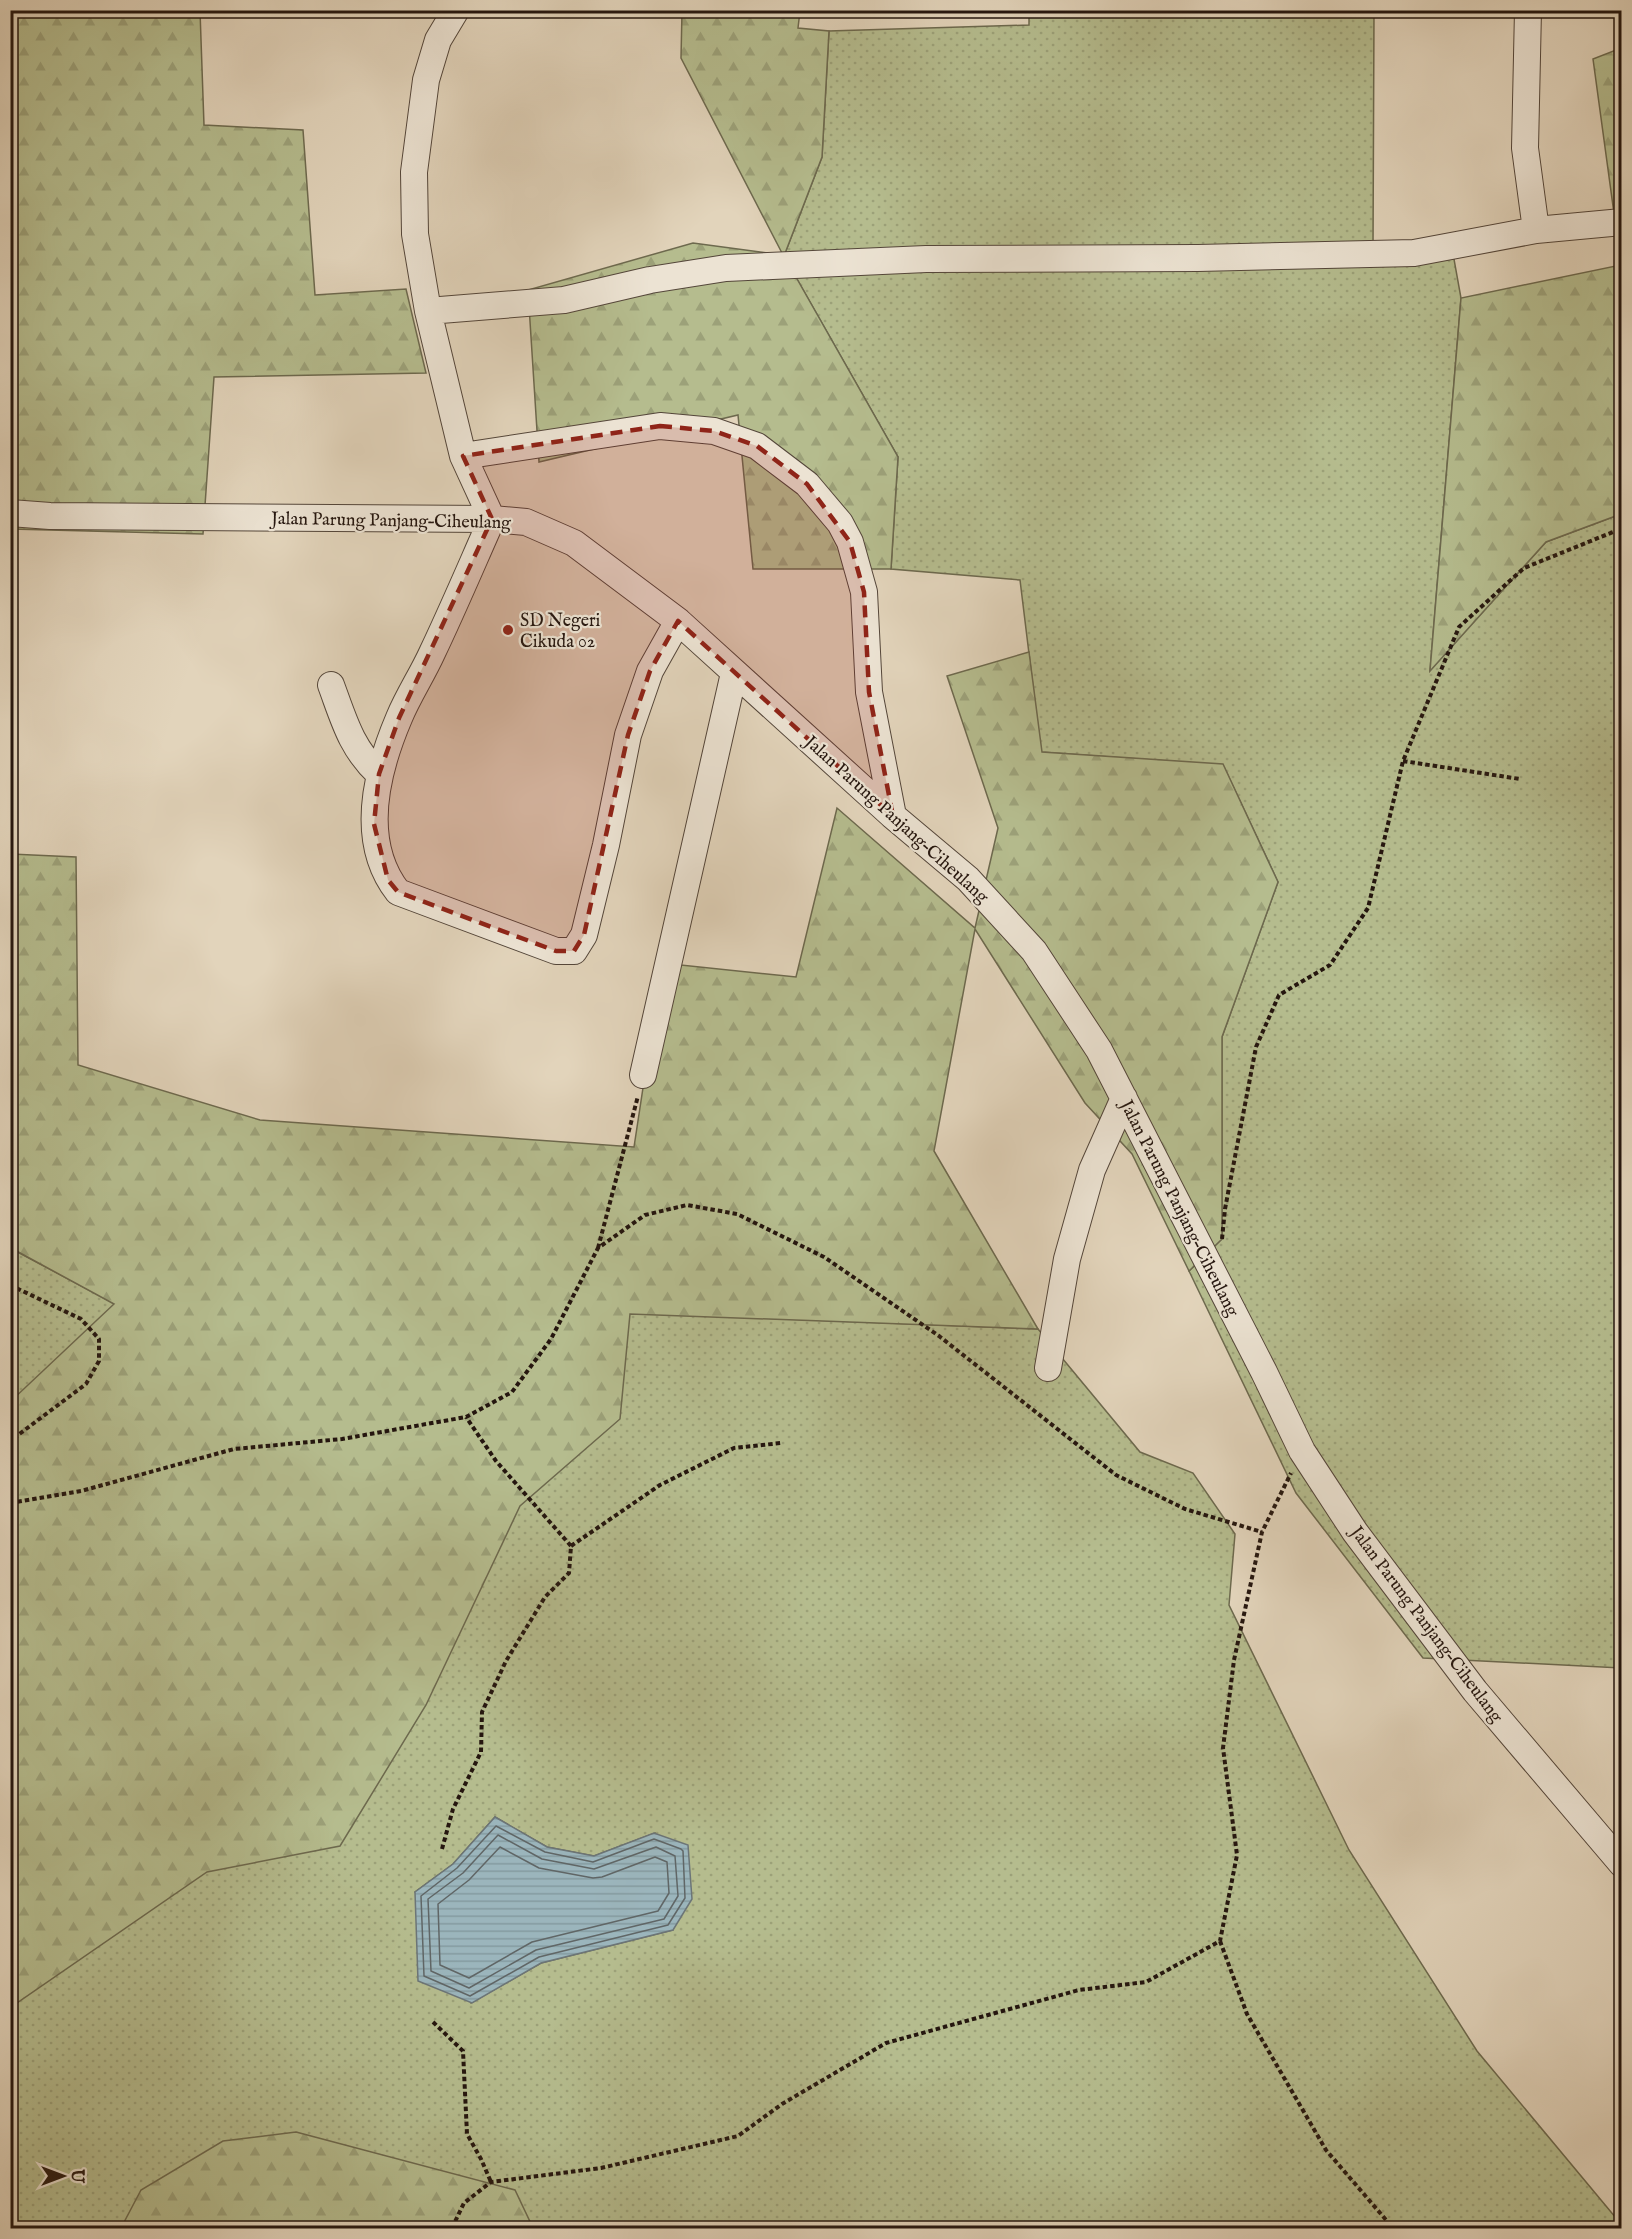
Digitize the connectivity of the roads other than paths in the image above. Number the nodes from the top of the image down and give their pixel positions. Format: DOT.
graph roads {
  1 [pos="456,10"];
  2 [pos="1528,10"];
  3 [pos="1622,222"];
  4 [pos="1536,230"];
  5 [pos="428,311"];
  6 [pos="463,456"];
  7 [pos="10,513"];
  8 [pos="492,519"];
  9 [pos="678,621"];
  10 [pos="734,673"];
  11 [pos="331,685"];
  12 [pos="379,774"];
  13 [pos="893,816"];
  14 [pos="644,1075"];
  15 [pos="1124,1098"];
  16 [pos="1048,1368"];
  17 [pos="1622,1864"];
  1 -- 5 [label="street"];
  2 -- 4 [label="street"];
  3 -- 4 [label="street"];
  4 -- 5 [label="street"];
  5 -- 6 [label="street"];
  6 -- 8 [label="street"];
  6 -- 13 [label="street"];
  7 -- 8 [label="street, Jalan Parung Panjang–Ciheulang"];
  8 -- 9 [label="street, Jalan Parung Panjang–Ciheulang"];
  8 -- 12 [label="street"];
  9 -- 10 [label="street, Jalan Parung Panjang–Ciheulang"];
  9 -- 12 [label="street"];
  10 -- 13 [label="street, Jalan Parung Panjang–Ciheulang"];
  10 -- 14 [label="street"];
  11 -- 12 [label="street"];
  13 -- 15 [label="street, Jalan Parung Panjang–Ciheulang"];
  15 -- 16 [label="street"];
  15 -- 17 [label="street, Jalan Parung Panjang–Ciheulang"];
}
